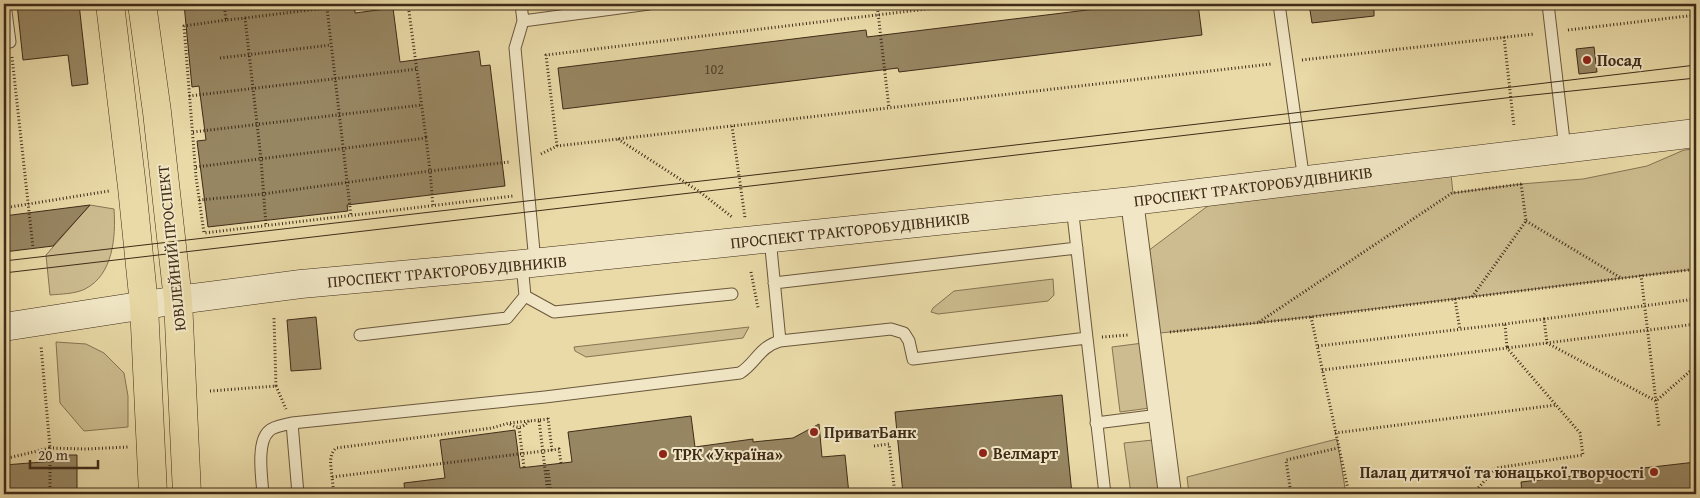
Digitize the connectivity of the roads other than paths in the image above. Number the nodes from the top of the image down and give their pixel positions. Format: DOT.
graph roads {
  1 [pos="5,4"];
  2 [pos="110,4"];
  3 [pos="142,4"];
  4 [pos="521,4"];
  5 [pos="649,4"];
  6 [pos="1279,4"];
  7 [pos="1548,4"];
  8 [pos="523,21"];
  9 [pos="10,42"];
  10 [pos="1696,133"];
  11 [pos="1564,149"];
  12 [pos="1304,181"];
  13 [pos="1132,200"];
  14 [pos="1072,206"];
  15 [pos="770,238"];
  16 [pos="1077,248"];
  17 [pos="529,263"];
  18 [pos="774,283"];
  19 [pos="732,294"];
  20 [pos="525,296"];
  21 [pos="178,300"];
  22 [pos="144,305"];
  23 [pos="4,327"];
  24 [pos="360,335"];
  25 [pos="1087,338"];
  26 [pos="780,341"];
  27 [pos="1159,415"];
  28 [pos="292,423"];
  29 [pos="1096,423"];
  30 [pos="153,494"];
  31 [pos="187,494"];
  32 [pos="263,494"];
  33 [pos="298,494"];
  34 [pos="1105,494"];
  35 [pos="1170,494"];
  1 -- 9 [label="lane"];
  2 -- 22 [label="main road, ЮВІЛЕЙНИЙ ПРОСПЕКТ"];
  3 -- 21 [label="main road, ЮВІЛЕЙНИЙ ПРОСПЕКТ"];
  4 -- 8 [label="lane"];
  5 -- 8 [label="lane"];
  6 -- 12 [label="lane"];
  7 -- 11 [label="lane"];
  8 -- 17 [label="lane"];
  10 -- 11 [label="main road, ПРОСПЕКТ ТРАКТОРОБУДІВНИКІВ"];
  11 -- 12 [label="main road, ПРОСПЕКТ ТРАКТОРОБУДІВНИКІВ"];
  12 -- 13 [label="main road, ПРОСПЕКТ ТРАКТОРОБУДІВНИКІВ"];
  13 -- 14 [label="main road, ПРОСПЕКТ ТРАКТОРОБУДІВНИКІВ"];
  13 -- 27 [label="street"];
  14 -- 15 [label="main road, ПРОСПЕКТ ТРАКТОРОБУДІВНИКІВ"];
  14 -- 16 [label="lane"];
  15 -- 17 [label="main road, ПРОСПЕКТ ТРАКТОРОБУДІВНИКІВ"];
  15 -- 18 [label="lane"];
  16 -- 18 [label="lane"];
  16 -- 25 [label="lane"];
  17 -- 20 [label="lane"];
  17 -- 21 [label="main road, ПРОСПЕКТ ТРАКТОРОБУДІВНИКІВ"];
  18 -- 26 [label="lane"];
  19 -- 20 [label="lane"];
  20 -- 24 [label="lane"];
  21 -- 22 [label="main road, ПРОСПЕКТ ТРАКТОРОБУДІВНИКІВ"];
  21 -- 31 [label="main road, ЮВІЛЕЙНИЙ ПРОСПЕКТ"];
  22 -- 23 [label="main road, ПРОСПЕКТ ТРАКТОРОБУДІВНИКІВ"];
  22 -- 30 [label="main road, ЮВІЛЕЙНИЙ ПРОСПЕКТ"];
  25 -- 26 [label="lane"];
  25 -- 29 [label="lane"];
  26 -- 28 [label="lane"];
  27 -- 29 [label="lane"];
  27 -- 35 [label="street"];
  28 -- 32 [label="lane"];
  28 -- 33 [label="lane"];
  29 -- 34 [label="lane"];
}
